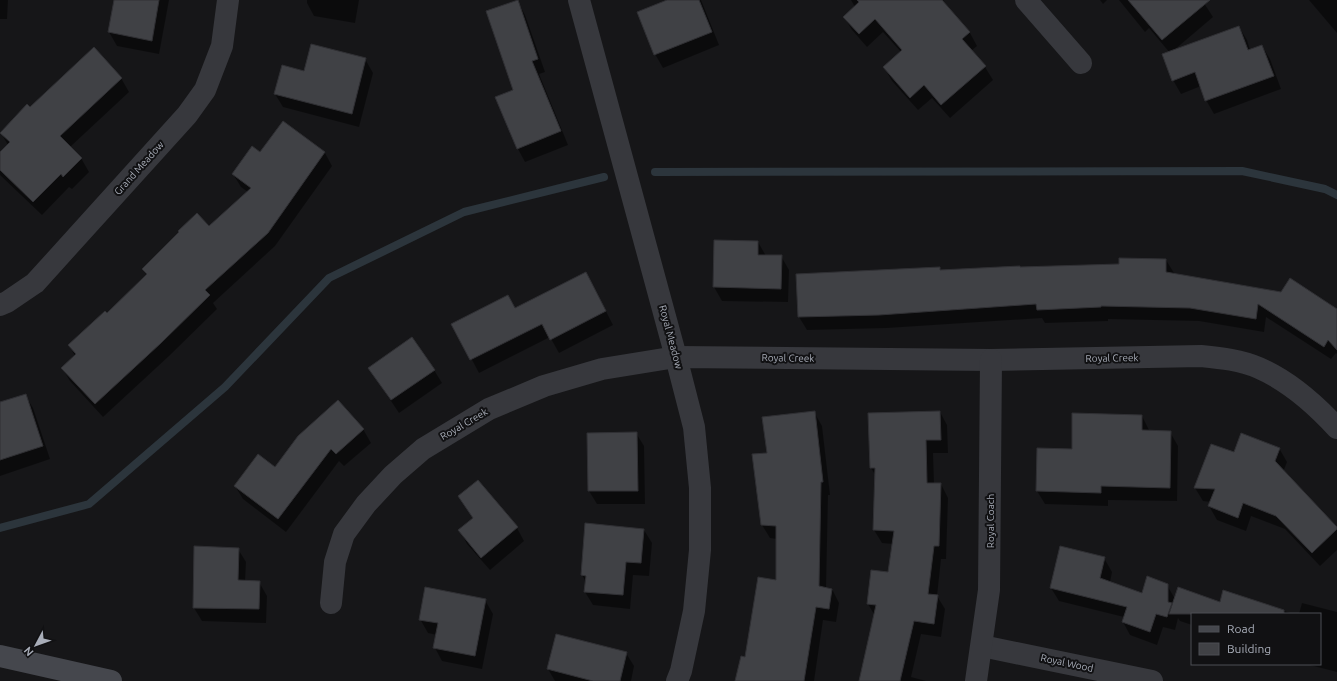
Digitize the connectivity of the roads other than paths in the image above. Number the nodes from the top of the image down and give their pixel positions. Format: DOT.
graph roads {
  1 [pos="228,0"];
  2 [pos="579,0"];
  3 [pos="1026,0"];
  4 [pos="1081,62"];
  5 [pos="0,305"];
  6 [pos="676,357"];
  7 [pos="991,360"];
  8 [pos="1337,428"];
  9 [pos="331,604"];
  10 [pos="982,646"];
  11 [pos="0,656"];
  12 [pos="111,681"];
  13 [pos="677,681"];
  14 [pos="976,681"];
  15 [pos="1152,681"];
  1 -- 5 [label="street, Grand Meadow"];
  2 -- 6 [label="street, Royal Meadow"];
  3 -- 4 [label="street"];
  6 -- 7 [label="street, Royal Creek"];
  6 -- 9 [label="street, Royal Creek"];
  6 -- 13 [label="street, Royal Meadow"];
  7 -- 8 [label="street, Royal Creek"];
  7 -- 10 [label="street, Royal Coach"];
  10 -- 14 [label="street, Royal Coach"];
  10 -- 15 [label="street, Royal Wood"];
  11 -- 12 [label="street"];
}
